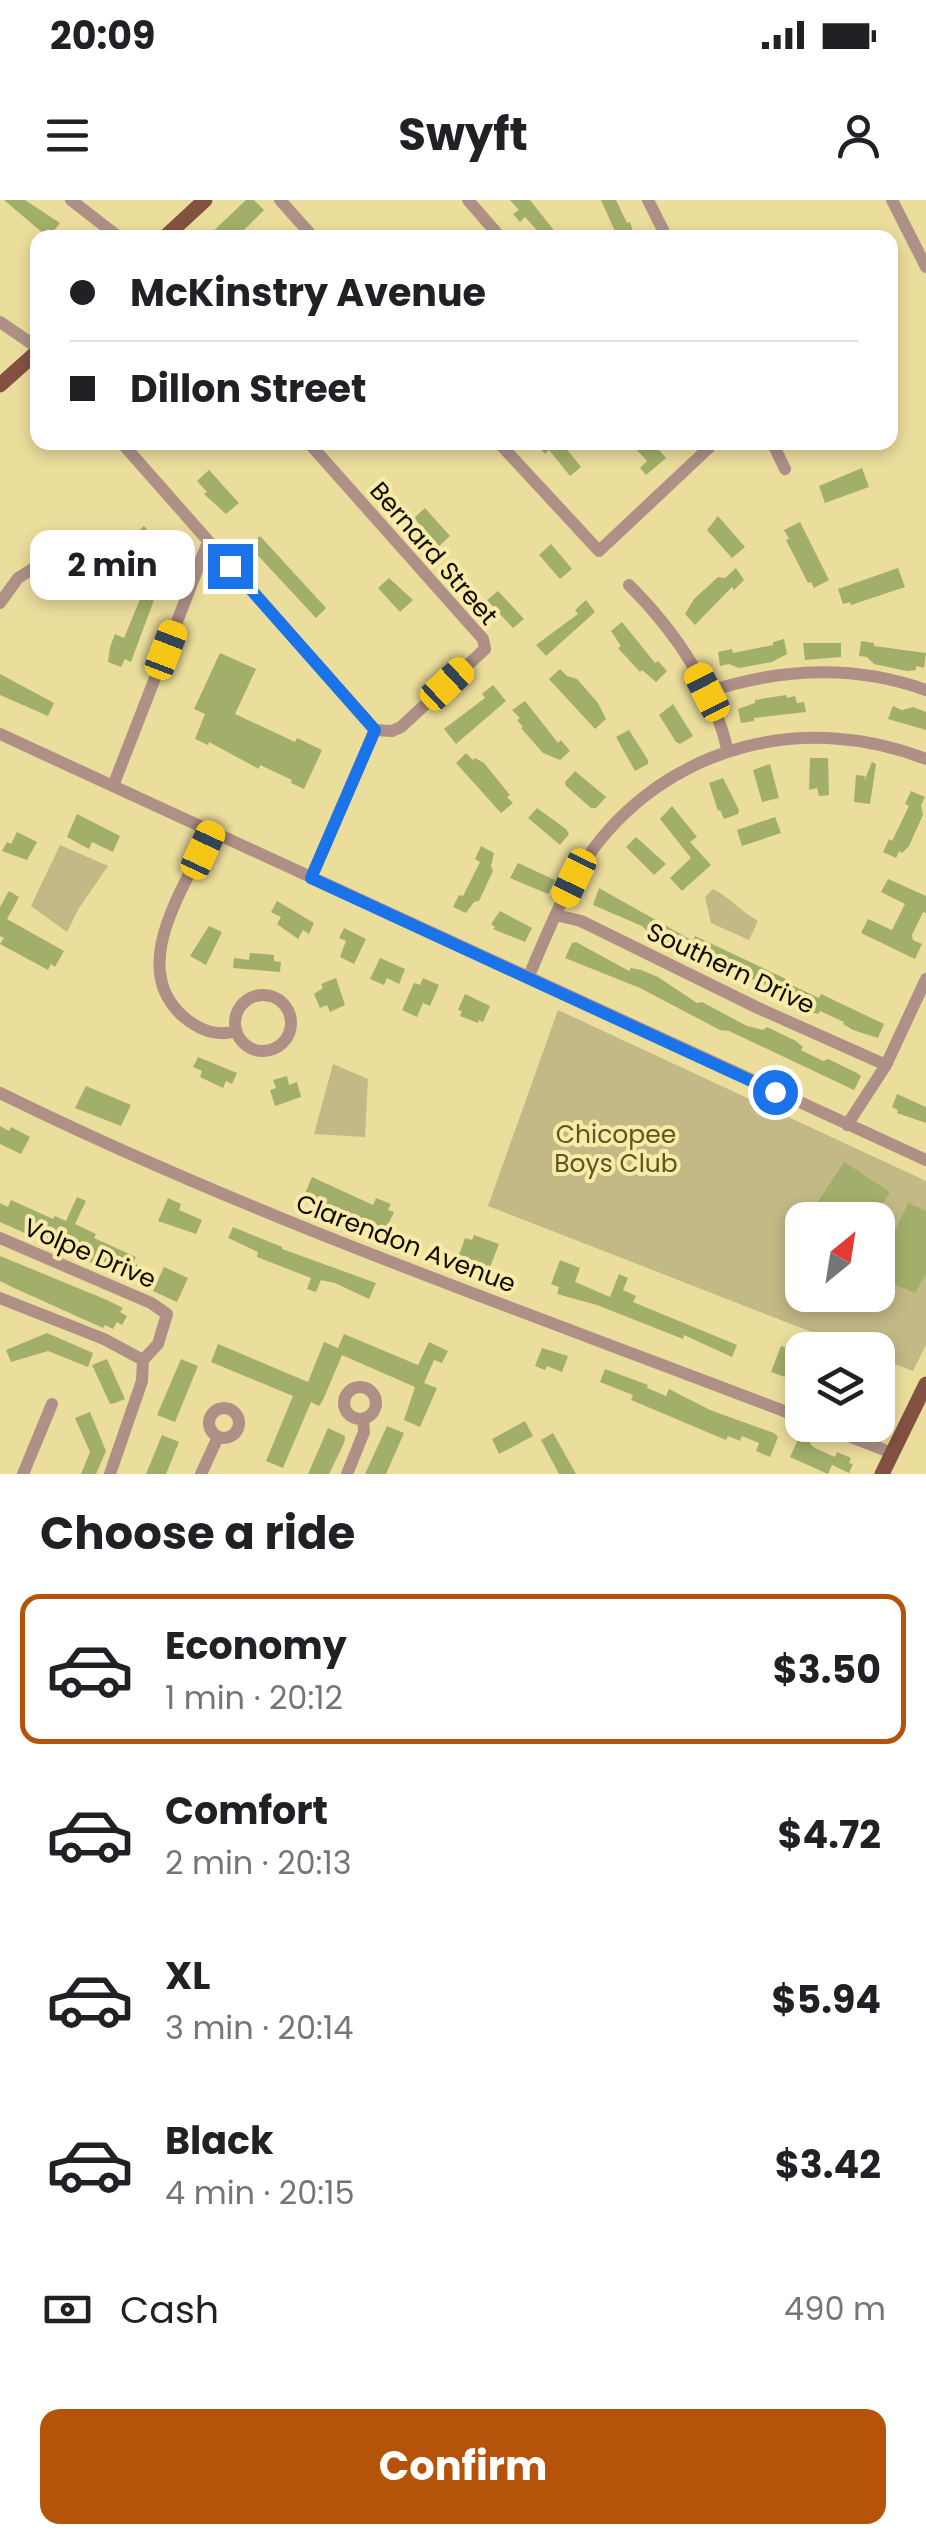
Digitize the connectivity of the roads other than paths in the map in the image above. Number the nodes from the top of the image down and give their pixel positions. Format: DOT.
graph roads {
  1 [pos="71,200"];
  2 [pos="204,200"];
  3 [pos="280,200"];
  4 [pos="468,200"];
  5 [pos="648,200"];
  6 [pos="892,200"];
  7 [pos="110,230"];
  8 [pos="172,230"];
  9 [pos="307,230"];
  10 [pos="494,230"];
  11 [pos="664,230"];
  12 [pos="926,267"];
  13 [pos="0,322"];
  14 [pos="30,344"];
  15 [pos="30,357"];
  16 [pos="0,385"];
  17 [pos="129,450"];
  18 [pos="315,450"];
  19 [pos="505,450"];
  20 [pos="694,450"];
  21 [pos="706,450"];
  22 [pos="776,450"];
  23 [pos="700,456"];
  24 [pos="786,468"];
  25 [pos="208,542"];
  26 [pos="37,566"];
  27 [pos="629,585"];
  28 [pos="0,603"];
  29 [pos="926,690"];
  30 [pos="707,692"];
  31 [pos="375,730"];
  32 [pos="0,734"];
  33 [pos="728,752"];
  34 [pos="926,758"];
  35 [pos="113,786"];
  36 [pos="212,832"];
  37 [pos="311,878"];
  38 [pos="556,915"];
  39 [pos="528,978"];
  40 [pos="926,979"];
  41 [pos="236,1031"];
  42 [pos="886,1065"];
  43 [pos="0,1093"];
  44 [pos="848,1124"];
  45 [pos="926,1160"];
  46 [pos="0,1238"];
  47 [pos="0,1298"];
  48 [pos="143,1360"];
  49 [pos="926,1384"];
  50 [pos="52,1404"];
  51 [pos="785,1412"];
  52 [pos="363,1419"];
  53 [pos="218,1437"];
  54 [pos="864,1442"];
  55 [pos="892,1453"];
  56 [pos="23,1474"];
  57 [pos="110,1474"];
  58 [pos="201,1474"];
  59 [pos="347,1474"];
  60 [pos="882,1474"];
  1 -- 7 [label="street"];
  2 -- 8 [label="main road"];
  3 -- 9 [label="street"];
  4 -- 10 [label="street"];
  5 -- 11 [label="street"];
  6 -- 12 [label="street"];
  13 -- 14 [label="street"];
  15 -- 16 [label="main road"];
  17 -- 25 [label="street"];
  18 -- 31 [label="street, Bernard Street"];
  19 -- 23 [label="street"];
  20 -- 23 [label="street"];
  21 -- 23 [label="street"];
  22 -- 24 [label="street"];
  25 -- 31 [label="street"];
  25 -- 35 [label="street"];
  26 -- 28 [label="street"];
  27 -- 30 [label="street"];
  29 -- 30 [label="street"];
  30 -- 33 [label="street"];
  31 -- 37 [label="street"];
  32 -- 35 [label="street"];
  33 -- 34 [label="street"];
  33 -- 38 [label="street"];
  35 -- 36 [label="street"];
  36 -- 37 [label="street"];
  36 -- 41 [label="street"];
  37 -- 39 [label="street"];
  38 -- 39 [label="street"];
  38 -- 42 [label="street, Southern Drive"];
  39 -- 44 [label="street"];
  40 -- 42 [label="street"];
  41 -- 41 [label="street"];
  42 -- 44 [label="street"];
  43 -- 51 [label="street, Clarendon Avenue"];
  44 -- 45 [label="street"];
  46 -- 48 [label="street, Volpe Drive"];
  47 -- 48 [label="street"];
  48 -- 57 [label="street, Volpe Drive"];
  49 -- 55 [label="main road"];
  50 -- 56 [label="street"];
  52 -- 59 [label="street"];
  53 -- 58 [label="street"];
  54 -- 55 [label="street"];
  55 -- 60 [label="main road"];
}
